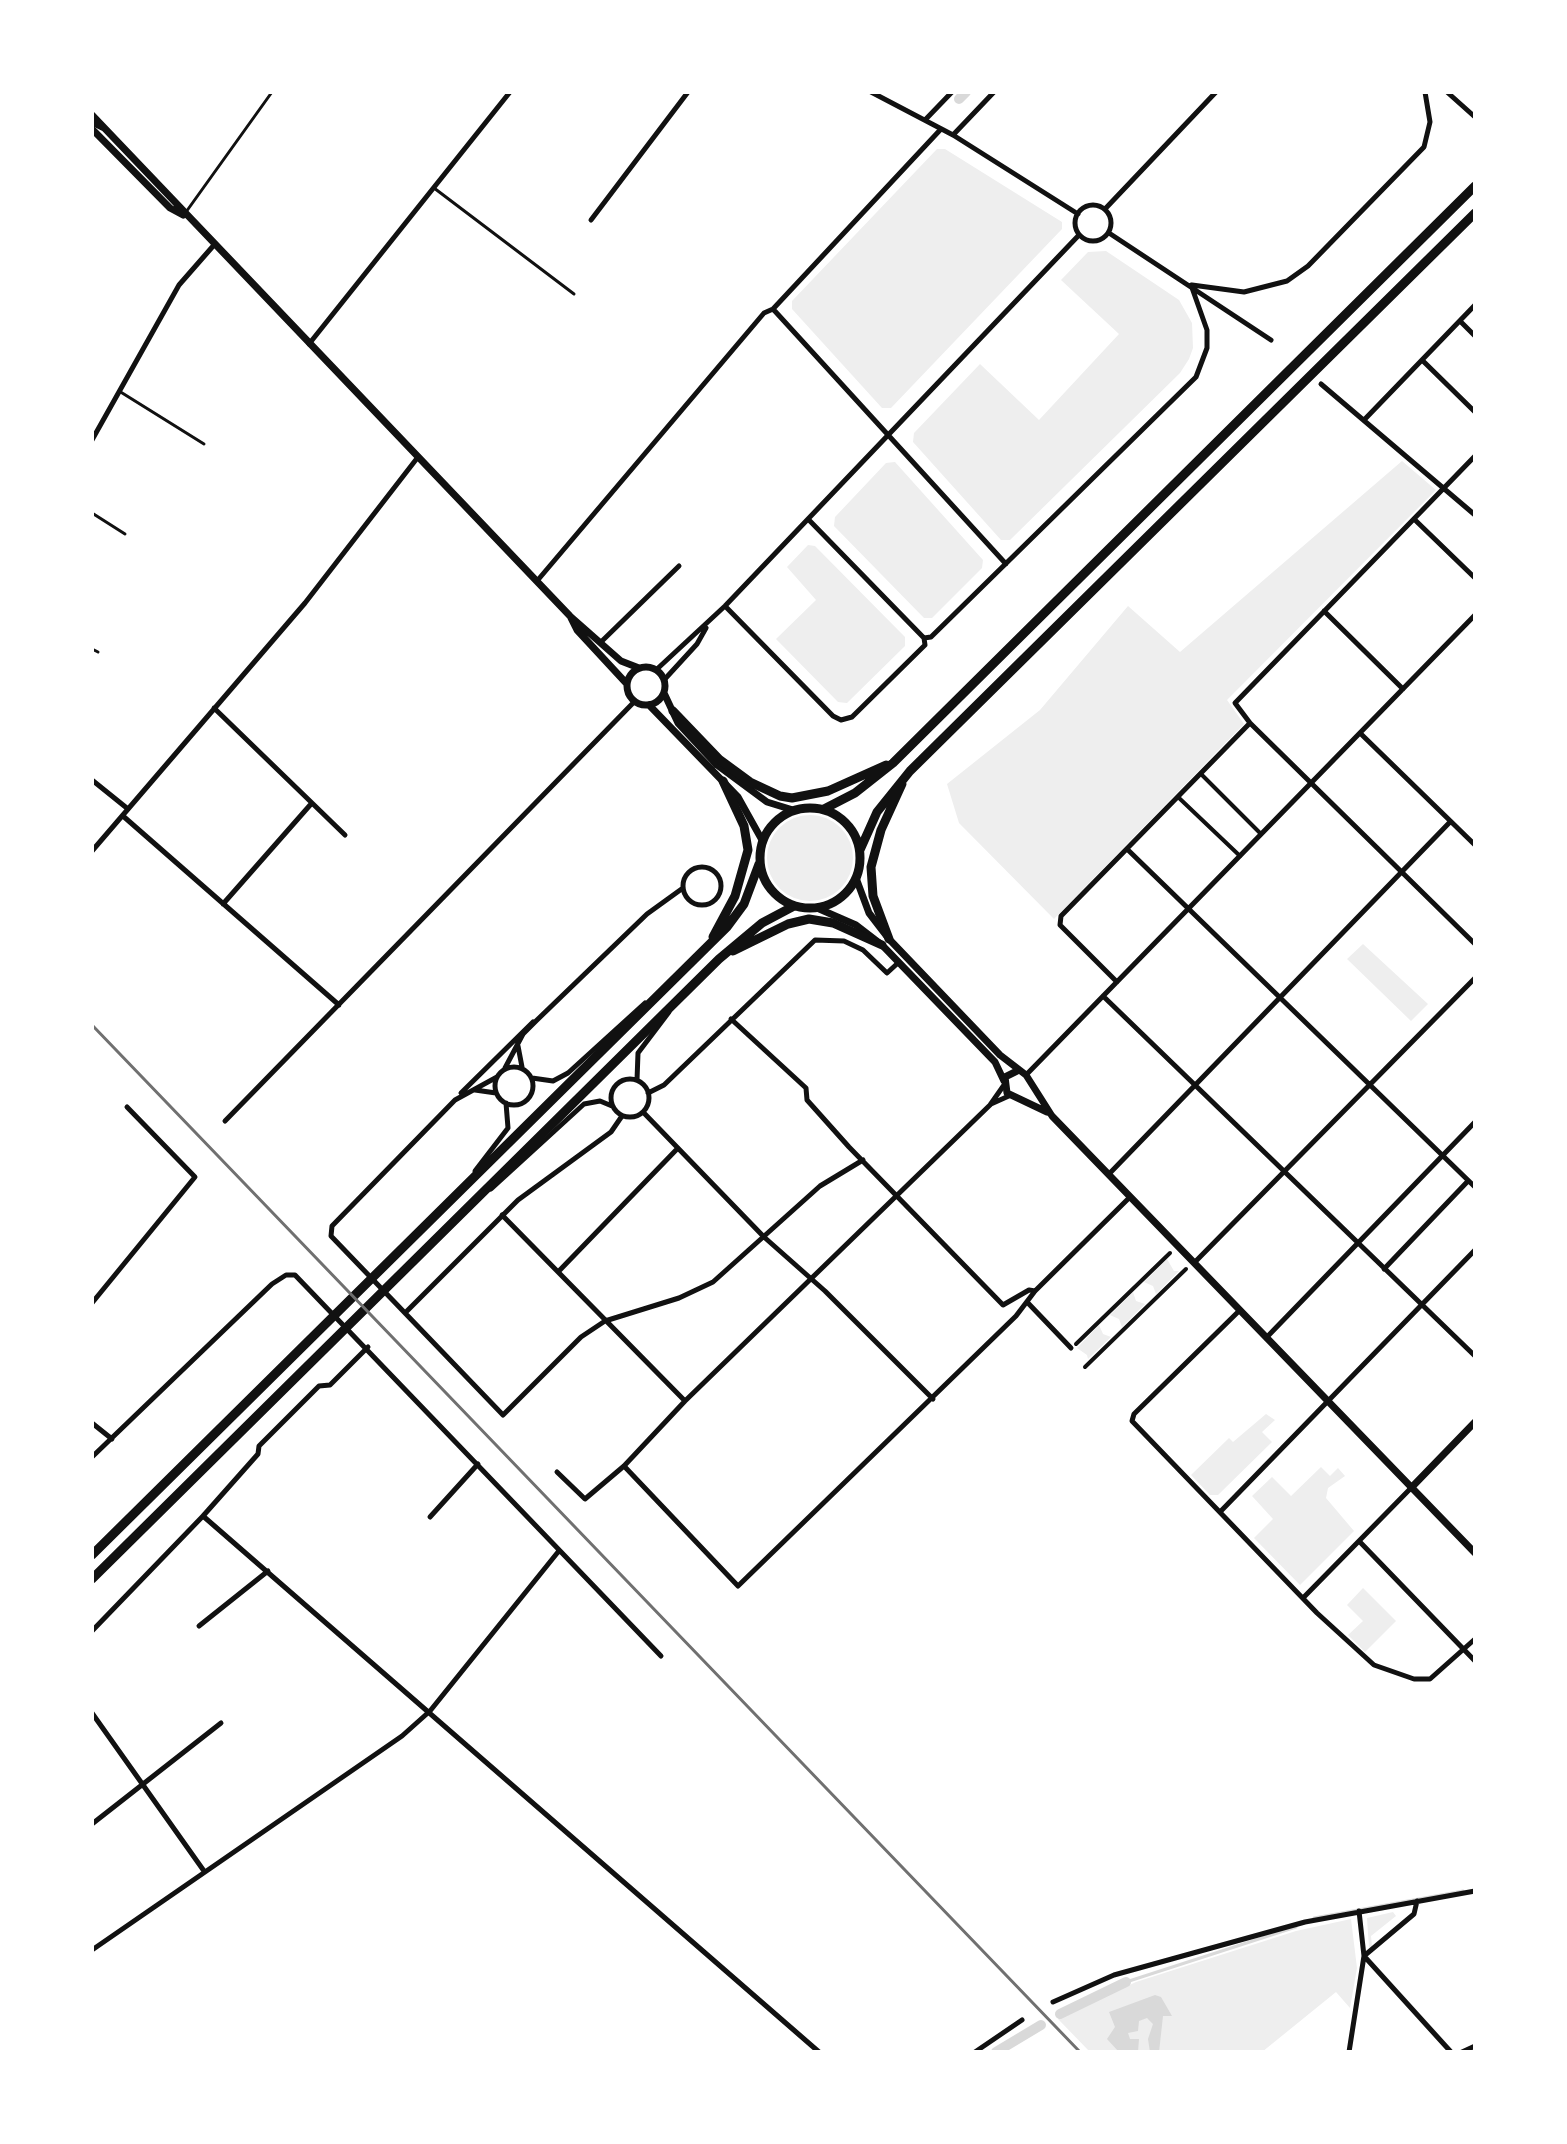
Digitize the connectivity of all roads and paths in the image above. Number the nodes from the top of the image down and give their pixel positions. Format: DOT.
graph roads {
  1 [pos="272,92"];
  2 [pos="510,92"];
  3 [pos="688,92"];
  4 [pos="871,92"];
  5 [pos="952,92"];
  6 [pos="994,92"];
  7 [pos="1216,92"];
  8 [pos="1425,92"];
  9 [pos="1447,92"];
  10 [pos="92,115"];
  11 [pos="1475,117"];
  12 [pos="925,120"];
  13 [pos="92,126"];
  14 [pos="107,129"];
  15 [pos="941,129"];
  16 [pos="953,135"];
  17 [pos="1475,186"];
  18 [pos="434,188"];
  19 [pos="1105,209"];
  20 [pos="1475,213"];
  21 [pos="1078,214"];
  22 [pos="184,215"];
  23 [pos="591,220"];
  24 [pos="1109,233"];
  25 [pos="1079,235"];
  26 [pos="214,245"];
  27 [pos="1191,285"];
  28 [pos="574,294"];
  29 [pos="1475,305"];
  30 [pos="773,309"];
  31 [pos="1460,321"];
  32 [pos="1475,336"];
  33 [pos="1271,340"];
  34 [pos="309,344"];
  35 [pos="1422,360"];
  36 [pos="1321,384"];
  37 [pos="119,391"];
  38 [pos="1475,412"];
  39 [pos="1365,419"];
  40 [pos="888,436"];
  41 [pos="92,440"];
  42 [pos="204,444"];
  43 [pos="1475,456"];
  44 [pos="418,457"];
  45 [pos="1443,489"];
  46 [pos="92,513"];
  47 [pos="1475,515"];
  48 [pos="808,519"];
  49 [pos="1414,519"];
  50 [pos="125,534"];
  51 [pos="1006,564"];
  52 [pos="679,566"];
  53 [pos="1475,578"];
  54 [pos="537,581"];
  55 [pos="725,606"];
  56 [pos="1324,611"];
  57 [pos="1475,615"];
  58 [pos="570,616"];
  59 [pos="708,624"];
  60 [pos="924,638"];
  61 [pos="602,641"];
  62 [pos="92,649"];
  63 [pos="98,652"];
  64 [pos="639,668"];
  65 [pos="656,670"];
  66 [pos="664,680"];
  67 [pos="627,684"];
  68 [pos="1403,689"];
  69 [pos="664,693"];
  70 [pos="634,702"];
  71 [pos="649,705"];
  72 [pos="214,708"];
  73 [pos="673,711"];
  74 [pos="1250,723"];
  75 [pos="1360,733"];
  76 [pos="893,763"];
  77 [pos="910,771"];
  78 [pos="1201,774"];
  79 [pos="92,780"];
  80 [pos="723,781"];
  81 [pos="1312,783"];
  82 [pos="1178,797"];
  83 [pos="311,804"];
  84 [pos="128,809"];
  85 [pos="824,809"];
  86 [pos="793,810"];
  87 [pos="123,816"];
  88 [pos="1450,822"];
  89 [pos="1261,834"];
  90 [pos="345,835"];
  91 [pos="762,840"];
  92 [pos="1475,845"];
  93 [pos="1127,849"];
  94 [pos="860,850"];
  95 [pos="92,851"];
  96 [pos="1240,856"];
  97 [pos="759,864"];
  98 [pos="1402,871"];
  99 [pos="856,878"];
  100 [pos="683,888"];
  101 [pos="223,904"];
  102 [pos="794,906"];
  103 [pos="817,908"];
  104 [pos="1188,909"];
  105 [pos="886,942"];
  106 [pos="1475,944"];
  107 [pos="707,948"];
  108 [pos="719,959"];
  109 [pos="899,962"];
  110 [pos="1475,978"];
  111 [pos="1117,982"];
  112 [pos="1103,996"];
  113 [pos="1279,998"];
  114 [pos="649,1001"];
  115 [pos="339,1005"];
  116 [pos="672,1005"];
  117 [pos="731,1019"];
  118 [pos="537,1020"];
  119 [pos="518,1043"];
  120 [pos="505,1068"];
  121 [pos="522,1068"];
  122 [pos="1017,1071"];
  123 [pos="497,1077"];
  124 [pos="532,1078"];
  125 [pos="1027,1078"];
  126 [pos="637,1080"];
  127 [pos="1004,1083"];
  128 [pos="1193,1085"];
  129 [pos="1369,1085"];
  130 [pos="474,1090"];
  131 [pos="496,1093"];
  132 [pos="648,1093"];
  133 [pos="1015,1096"];
  134 [pos="455,1100"];
  135 [pos="506,1103"];
  136 [pos="990,1105"];
  137 [pos="612,1106"];
  138 [pos="127,1107"];
  139 [pos="643,1112"];
  140 [pos="622,1116"];
  141 [pos="1052,1116"];
  142 [pos="225,1121"];
  143 [pos="1475,1122"];
  144 [pos="678,1148"];
  145 [pos="1442,1156"];
  146 [pos="863,1160"];
  147 [pos="1284,1173"];
  148 [pos="1108,1174"];
  149 [pos="1468,1181"];
  150 [pos="1475,1187"];
  151 [pos="457,1194"];
  152 [pos="896,1195"];
  153 [pos="480,1196"];
  154 [pos="1130,1197"];
  155 [pos="502,1215"];
  156 [pos="764,1237"];
  157 [pos="1357,1244"];
  158 [pos="1475,1250"];
  159 [pos="1170,1253"];
  160 [pos="1194,1263"];
  161 [pos="1186,1269"];
  162 [pos="1384,1269"];
  163 [pos="558,1272"];
  164 [pos="809,1280"];
  165 [pos="1035,1291"];
  166 [pos="92,1303"];
  167 [pos="1028,1303"];
  168 [pos="1422,1306"];
  169 [pos="1240,1310"];
  170 [pos="405,1313"];
  171 [pos="605,1321"];
  172 [pos="1266,1338"];
  173 [pos="1074,1346"];
  174 [pos="368,1347"];
  175 [pos="1475,1356"];
  176 [pos="1085,1367"];
  177 [pos="933,1399"];
  178 [pos="685,1401"];
  179 [pos="1329,1403"];
  180 [pos="1475,1422"];
  181 [pos="92,1423"];
  182 [pos="112,1439"];
  183 [pos="92,1457"];
  184 [pos="478,1464"];
  185 [pos="624,1466"];
  186 [pos="557,1472"];
  187 [pos="1411,1488"];
  188 [pos="1220,1512"];
  189 [pos="203,1516"];
  190 [pos="430,1517"];
  191 [pos="1359,1541"];
  192 [pos="558,1552"];
  193 [pos="1475,1552"];
  194 [pos="92,1555"];
  195 [pos="268,1571"];
  196 [pos="92,1579"];
  197 [pos="1303,1598"];
  198 [pos="199,1626"];
  199 [pos="92,1631"];
  200 [pos="1475,1639"];
  201 [pos="1464,1650"];
  202 [pos="661,1656"];
  203 [pos="1475,1661"];
  204 [pos="430,1711"];
  205 [pos="92,1713"];
  206 [pos="221,1723"];
  207 [pos="143,1784"];
  208 [pos="92,1824"];
  209 [pos="204,1871"];
  210 [pos="1475,1891"];
  211 [pos="1417,1901"];
  212 [pos="1359,1911"];
  213 [pos="92,1950"];
  214 [pos="1364,1956"];
  215 [pos="1053,2002"];
  216 [pos="1022,2020"];
  217 [pos="1475,2046"];
  218 [pos="819,2052"];
  219 [pos="975,2052"];
  220 [pos="1349,2052"];
  221 [pos="1451,2052"];
  222 [pos="1462,2052"];
  1 -- 22 [label="lane"];
  2 -- 18 [label="street"];
  3 -- 23 [label="street"];
  4 -- 12 [label="street"];
  5 -- 12 [label="street"];
  6 -- 16 [label="street"];
  7 -- 19 [label="street"];
  8 -- 27 [label="street"];
  9 -- 11 [label="street"];
  10 -- 14 [label="street"];
  12 -- 15 [label="street"];
  13 -- 14 [label="street"];
  13 -- 22 [label="street"];
  14 -- 22 [label="street"];
  15 -- 16 [label="street"];
  15 -- 30 [label="street"];
  16 -- 21 [label="street"];
  17 -- 76 [label="highway"];
  18 -- 28 [label="lane"];
  18 -- 34 [label="street"];
  19 -- 21 [label="street"];
  19 -- 24 [label="street"];
  20 -- 77 [label="highway"];
  21 -- 25 [label="street"];
  22 -- 26 [label="street"];
  24 -- 25 [label="street"];
  24 -- 27 [label="street"];
  25 -- 40 [label="street"];
  26 -- 34 [label="street"];
  26 -- 37 [label="street"];
  27 -- 33 [label="street"];
  27 -- 51 [label="street"];
  29 -- 31 [label="street"];
  30 -- 40 [label="street"];
  30 -- 54 [label="street"];
  31 -- 32 [label="street"];
  31 -- 35 [label="street"];
  34 -- 44 [label="street"];
  35 -- 38 [label="street"];
  35 -- 39 [label="street"];
  36 -- 39 [label="street"];
  37 -- 41 [label="street"];
  37 -- 42 [label="lane"];
  39 -- 45 [label="street"];
  40 -- 48 [label="street"];
  40 -- 51 [label="street"];
  43 -- 45 [label="street"];
  44 -- 54 [label="street"];
  44 -- 72 [label="street"];
  45 -- 47 [label="street"];
  45 -- 49 [label="street"];
  46 -- 50 [label="lane"];
  48 -- 55 [label="street"];
  48 -- 60 [label="street"];
  49 -- 53 [label="street"];
  49 -- 56 [label="street"];
  51 -- 60 [label="street"];
  52 -- 61 [label="street"];
  54 -- 58 [label="street"];
  55 -- 59 [label="street"];
  55 -- 60 [label="street"];
  56 -- 68 [label="street"];
  56 -- 74 [label="street"];
  57 -- 68 [label="street"];
  58 -- 61 [label="street"];
  58 -- 67 [label="street"];
  59 -- 65 [label="street"];
  59 -- 66 [label="street"];
  61 -- 64 [label="street"];
  62 -- 63 [label="lane"];
  64 -- 65 [label="street"];
  64 -- 67 [label="street"];
  65 -- 66 [label="street"];
  66 -- 69 [label="street"];
  67 -- 70 [label="street"];
  68 -- 75 [label="street"];
  69 -- 71 [label="street"];
  69 -- 73 [label="street"];
  70 -- 71 [label="street"];
  70 -- 115 [label="street"];
  71 -- 80 [label="street"];
  72 -- 83 [label="street"];
  72 -- 84 [label="street"];
  73 -- 76 [label="highway"];
  73 -- 86 [label="street"];
  74 -- 78 [label="street"];
  74 -- 81 [label="street"];
  75 -- 81 [label="street"];
  75 -- 88 [label="street"];
  76 -- 85 [label="highway"];
  77 -- 94 [label="highway"];
  77 -- 105 [label="highway"];
  78 -- 82 [label="street"];
  78 -- 89 [label="street"];
  79 -- 84 [label="street"];
  80 -- 91 [label="street"];
  80 -- 107 [label="highway"];
  81 -- 89 [label="street"];
  81 -- 98 [label="street"];
  82 -- 93 [label="street"];
  82 -- 96 [label="street"];
  83 -- 90 [label="street"];
  83 -- 101 [label="street"];
  84 -- 87 [label="street"];
  85 -- 86 [label="highway"];
  85 -- 94 [label="highway"];
  86 -- 91 [label="highway"];
  87 -- 95 [label="street"];
  87 -- 101 [label="street"];
  88 -- 92 [label="street"];
  88 -- 98 [label="street"];
  89 -- 96 [label="street"];
  91 -- 97 [label="highway"];
  93 -- 104 [label="street"];
  93 -- 111 [label="street"];
  94 -- 99 [label="highway"];
  96 -- 104 [label="street"];
  97 -- 102 [label="highway"];
  97 -- 107 [label="highway"];
  98 -- 106 [label="street"];
  98 -- 113 [label="street"];
  99 -- 103 [label="highway"];
  99 -- 105 [label="street"];
  100 -- 100 [label="street"];
  100 -- 118 [label="street"];
  101 -- 115 [label="street"];
  102 -- 103 [label="highway"];
  102 -- 108 [label="highway"];
  103 -- 105 [label="street"];
  104 -- 111 [label="street"];
  104 -- 113 [label="street"];
  105 -- 108 [label="highway"];
  105 -- 109 [label="street"];
  105 -- 122 [label="street"];
  107 -- 114 [label="highway"];
  108 -- 116 [label="highway"];
  109 -- 117 [label="street"];
  109 -- 127 [label="street"];
  110 -- 129 [label="street"];
  111 -- 112 [label="street"];
  112 -- 125 [label="street"];
  112 -- 128 [label="street"];
  113 -- 128 [label="street"];
  113 -- 129 [label="street"];
  114 -- 124 [label="street"];
  114 -- 151 [label="highway"];
  115 -- 142 [label="street"];
  116 -- 126 [label="street"];
  116 -- 153 [label="highway"];
  117 -- 132 [label="street"];
  117 -- 146 [label="street"];
  118 -- 119 [label="street"];
  118 -- 134 [label="street"];
  119 -- 120 [label="street"];
  119 -- 121 [label="street"];
  120 -- 121 [label="street"];
  120 -- 123 [label="street"];
  121 -- 124 [label="street"];
  122 -- 125 [label="street"];
  122 -- 127 [label="street"];
  123 -- 130 [label="street"];
  123 -- 131 [label="street"];
  124 -- 135 [label="street"];
  125 -- 133 [label="street"];
  125 -- 141 [label="street"];
  126 -- 132 [label="street"];
  126 -- 137 [label="street"];
  127 -- 133 [label="street"];
  127 -- 136 [label="street"];
  128 -- 147 [label="street"];
  128 -- 148 [label="street"];
  129 -- 145 [label="street"];
  129 -- 147 [label="street"];
  130 -- 131 [label="street"];
  130 -- 134 [label="street"];
  131 -- 135 [label="street"];
  132 -- 139 [label="street"];
  133 -- 136 [label="street"];
  133 -- 141 [label="street"];
  134 -- 170 [label="street"];
  135 -- 151 [label="street"];
  136 -- 152 [label="street"];
  137 -- 140 [label="street"];
  137 -- 153 [label="street"];
  138 -- 166 [label="street"];
  139 -- 140 [label="street"];
  139 -- 144 [label="street"];
  140 -- 155 [label="street"];
  141 -- 148 [label="street"];
  143 -- 145 [label="street"];
  144 -- 156 [label="street"];
  144 -- 163 [label="street"];
  145 -- 149 [label="street"];
  145 -- 157 [label="street"];
  146 -- 152 [label="street"];
  146 -- 156 [label="street"];
  147 -- 157 [label="street"];
  147 -- 160 [label="street"];
  148 -- 154 [label="street"];
  149 -- 150 [label="street"];
  149 -- 162 [label="street"];
  151 -- 194 [label="highway"];
  152 -- 164 [label="street"];
  152 -- 165 [label="street"];
  153 -- 196 [label="highway"];
  154 -- 160 [label="street"];
  154 -- 165 [label="street"];
  155 -- 163 [label="street"];
  155 -- 170 [label="street"];
  156 -- 164 [label="street"];
  156 -- 171 [label="street"];
  157 -- 162 [label="street"];
  157 -- 172 [label="street"];
  158 -- 168 [label="street"];
  159 -- 173 [label="street"];
  160 -- 169 [label="street"];
  161 -- 176 [label="street"];
  162 -- 168 [label="street"];
  163 -- 171 [label="street"];
  164 -- 177 [label="street"];
  164 -- 178 [label="street"];
  165 -- 167 [label="street"];
  167 -- 173 [label="street"];
  167 -- 177 [label="street"];
  168 -- 175 [label="street"];
  168 -- 179 [label="street"];
  169 -- 172 [label="street"];
  169 -- 188 [label="street"];
  170 -- 171 [label="street"];
  171 -- 178 [label="street"];
  172 -- 179 [label="street"];
  174 -- 182 [label="street"];
  174 -- 184 [label="street"];
  174 -- 189 [label="street"];
  177 -- 185 [label="street"];
  178 -- 185 [label="street"];
  179 -- 187 [label="street"];
  179 -- 188 [label="street"];
  180 -- 187 [label="street"];
  181 -- 182 [label="street"];
  182 -- 183 [label="street"];
  184 -- 190 [label="street"];
  184 -- 192 [label="street"];
  185 -- 186 [label="street"];
  187 -- 191 [label="street"];
  187 -- 193 [label="street"];
  188 -- 197 [label="street"];
  189 -- 195 [label="street"];
  189 -- 199 [label="street"];
  191 -- 197 [label="street"];
  191 -- 201 [label="street"];
  192 -- 202 [label="street"];
  192 -- 204 [label="street"];
  195 -- 198 [label="street"];
  195 -- 204 [label="street"];
  197 -- 201 [label="street"];
  200 -- 201 [label="street"];
  201 -- 203 [label="street"];
  204 -- 209 [label="street"];
  204 -- 218 [label="street"];
  205 -- 207 [label="street"];
  206 -- 207 [label="street"];
  207 -- 208 [label="street"];
  207 -- 209 [label="street"];
  209 -- 213 [label="street"];
  210 -- 211 [label="street"];
  211 -- 212 [label="street"];
  211 -- 214 [label="street"];
  212 -- 214 [label="street"];
  212 -- 215 [label="street"];
  214 -- 220 [label="street"];
  214 -- 221 [label="street"];
  216 -- 219 [label="street"];
  217 -- 222 [label="street"];
}
